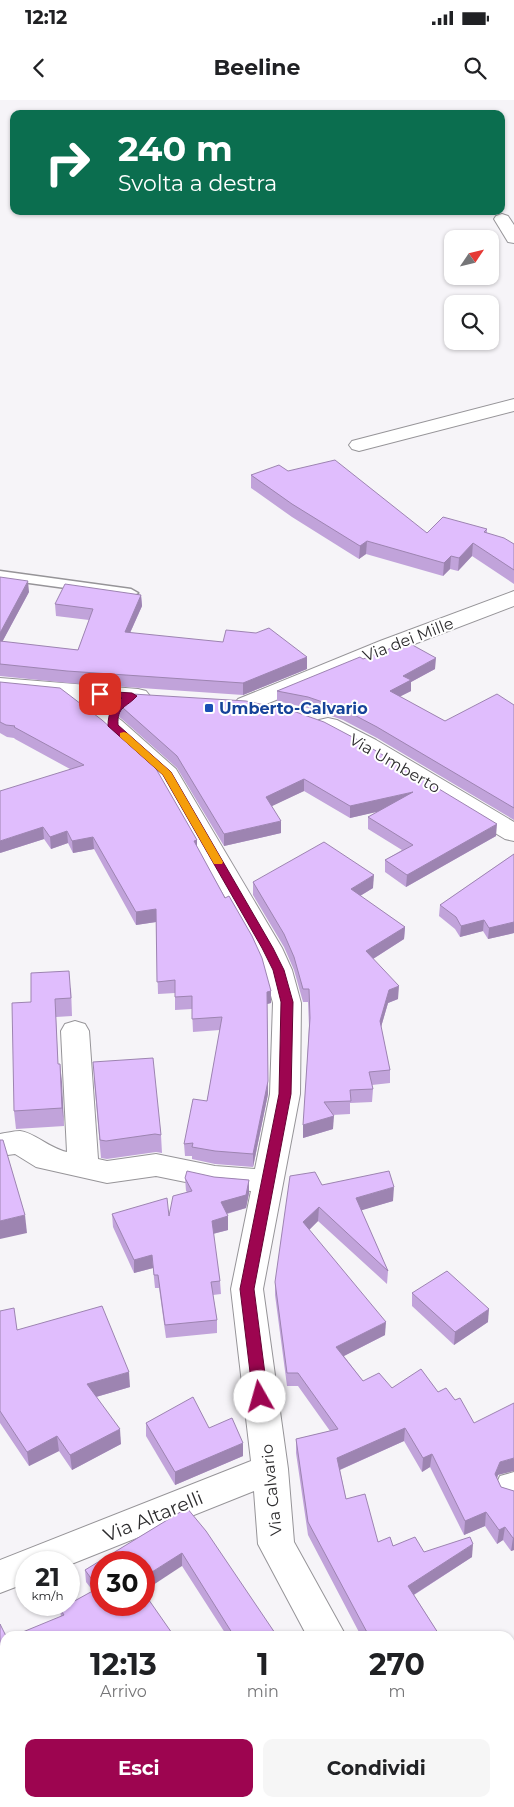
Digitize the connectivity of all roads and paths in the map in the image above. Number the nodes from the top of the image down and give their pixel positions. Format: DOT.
graph roads {
  1 [pos="502,219"];
  2 [pos="514,238"];
  3 [pos="514,405"];
  4 [pos="359,446"];
  5 [pos="0,575"];
  6 [pos="131,593"];
  7 [pos="514,598"];
  8 [pos="0,685"];
  9 [pos="68,692"];
  10 [pos="132,696"];
  11 [pos="160,698"];
  12 [pos="282,711"];
  13 [pos="307,718"];
  14 [pos="113,726"];
  15 [pos="514,833"];
  16 [pos="75,1031"];
  17 [pos="0,1146"];
  18 [pos="83,1167"];
  19 [pos="268,1181"];
  20 [pos="270,1469"];
  21 [pos="64,1551"];
  22 [pos="15,1571"];
  23 [pos="0,1577"];
  24 [pos="324,1631"];
  1 -- 2 [label="street"];
  3 -- 4 [label="street"];
  5 -- 6 [label="lane"];
  7 -- 12 [label="street, Via dei Mille"];
  8 -- 9 [label="street"];
  9 -- 10 [label="street"];
  9 -- 14 [label="street, Via Calvario"];
  10 -- 11 [label="street"];
  10 -- 14 [label="street"];
  13 -- 15 [label="street, Via Umberto"];
  14 -- 19 [label="street, Via Calvario"];
  16 -- 18 [label="street"];
  17 -- 18 [label="street"];
  18 -- 19 [label="street"];
  19 -- 20 [label="street, Via Calvario"];
  20 -- 21 [label="street, Via Altarelli"];
  20 -- 24 [label="street, Via Calvario"];
  22 -- 23 [label="street"];
}
